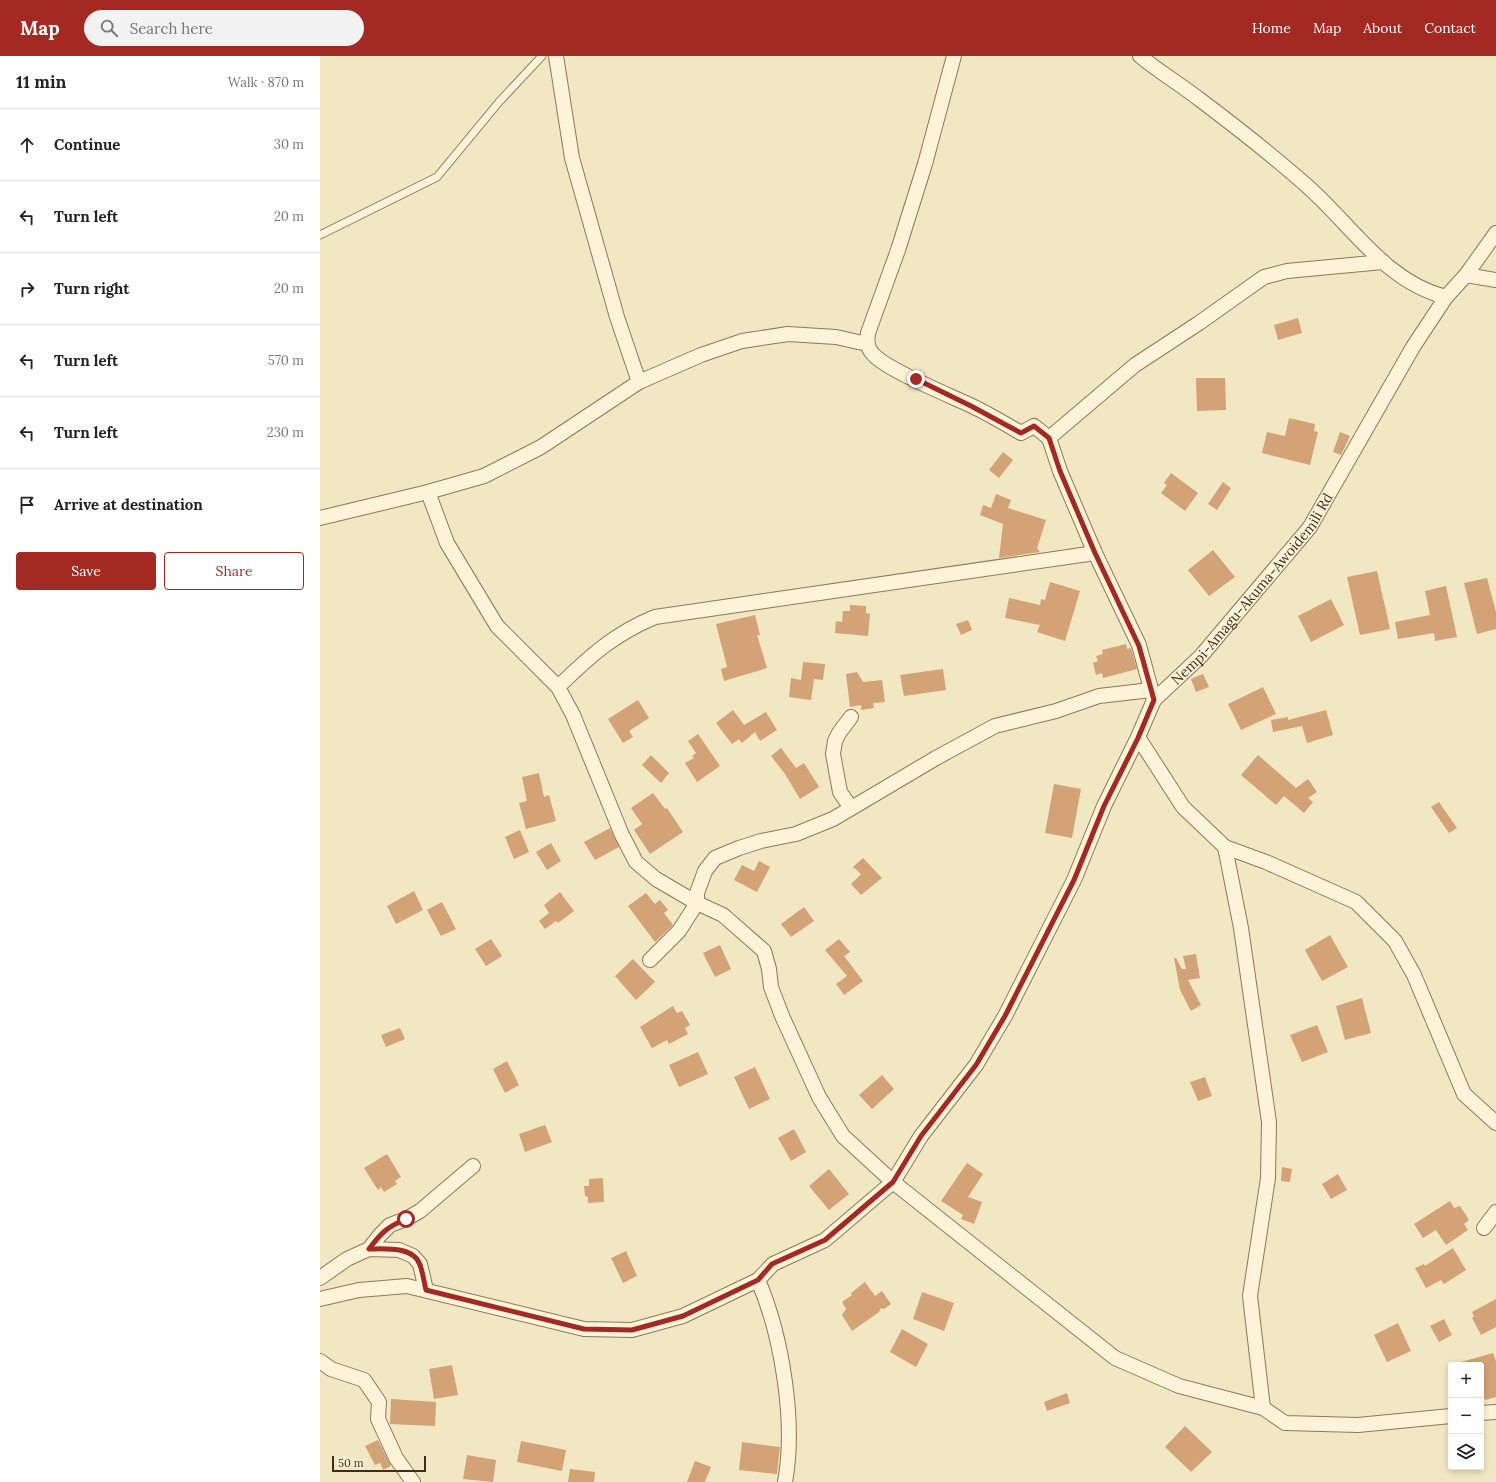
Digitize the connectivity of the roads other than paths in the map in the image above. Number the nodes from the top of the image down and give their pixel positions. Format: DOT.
graph roads {
  1 [pos="542,56"];
  2 [pos="556,56"];
  3 [pos="954,56"];
  4 [pos="1140,56"];
  5 [pos="1496,233"];
  6 [pos="320,235"];
  7 [pos="1383,262"];
  8 [pos="1466,275"];
  9 [pos="1496,280"];
  10 [pos="1446,297"];
  11 [pos="867,344"];
  12 [pos="639,382"];
  13 [pos="1049,438"];
  14 [pos="428,492"];
  15 [pos="320,518"];
  16 [pos="1095,553"];
  17 [pos="558,687"];
  18 [pos="1152,695"];
  19 [pos="852,717"];
  20 [pos="1138,738"];
  21 [pos="851,808"];
  22 [pos="1225,847"];
  23 [pos="697,903"];
  24 [pos="650,960"];
  25 [pos="1496,1123"];
  26 [pos="473,1166"];
  27 [pos="893,1182"];
  28 [pos="1496,1212"];
  29 [pos="1484,1228"];
  30 [pos="369,1249"];
  31 [pos="320,1278"];
  32 [pos="758,1280"];
  33 [pos="426,1290"];
  34 [pos="320,1299"];
  35 [pos="320,1361"];
  36 [pos="1263,1408"];
  37 [pos="1496,1412"];
  38 [pos="1484,1413"];
  39 [pos="1448,1416"];
  40 [pos="413,1482"];
  41 [pos="785,1482"];
  1 -- 6 [label="lane"];
  2 -- 12 [label="street"];
  3 -- 11 [label="street"];
  4 -- 7 [label="street"];
  5 -- 8 [label="street, Nempi-Amagu-Akuma-Awoidemili Rd"];
  7 -- 10 [label="street"];
  7 -- 13 [label="street"];
  8 -- 9 [label="street"];
  8 -- 10 [label="street, Nempi-Amagu-Akuma-Awoidemili Rd"];
  10 -- 18 [label="street, Nempi-Amagu-Akuma-Awoidemili Rd"];
  11 -- 12 [label="street"];
  11 -- 13 [label="street"];
  12 -- 14 [label="street"];
  13 -- 16 [label="street"];
  14 -- 15 [label="street"];
  14 -- 17 [label="street"];
  16 -- 17 [label="street"];
  16 -- 18 [label="street"];
  17 -- 23 [label="street"];
  18 -- 20 [label="street, Nempi-Amagu-Akuma-Awoidemili Rd"];
  18 -- 21 [label="street"];
  19 -- 21 [label="street"];
  20 -- 22 [label="street"];
  20 -- 27 [label="street, Nempi-Amagu-Akuma-Awoidemili Rd"];
  21 -- 23 [label="street"];
  22 -- 25 [label="street"];
  22 -- 36 [label="street"];
  23 -- 24 [label="street"];
  23 -- 27 [label="street"];
  26 -- 30 [label="street"];
  27 -- 32 [label="street, Nempi-Amagu-Akuma-Awoidemili Rd"];
  27 -- 36 [label="street"];
  28 -- 29 [label="street"];
  30 -- 31 [label="street"];
  30 -- 33 [label="street"];
  32 -- 33 [label="street, Nempi-Amagu-Akuma-Awoidemili Rd"];
  32 -- 41 [label="street"];
  33 -- 34 [label="street, Nempi-Amagu-Akuma-Awoidemili Rd"];
  35 -- 40 [label="street"];
  36 -- 39 [label="street"];
  37 -- 38 [label="street"];
}
